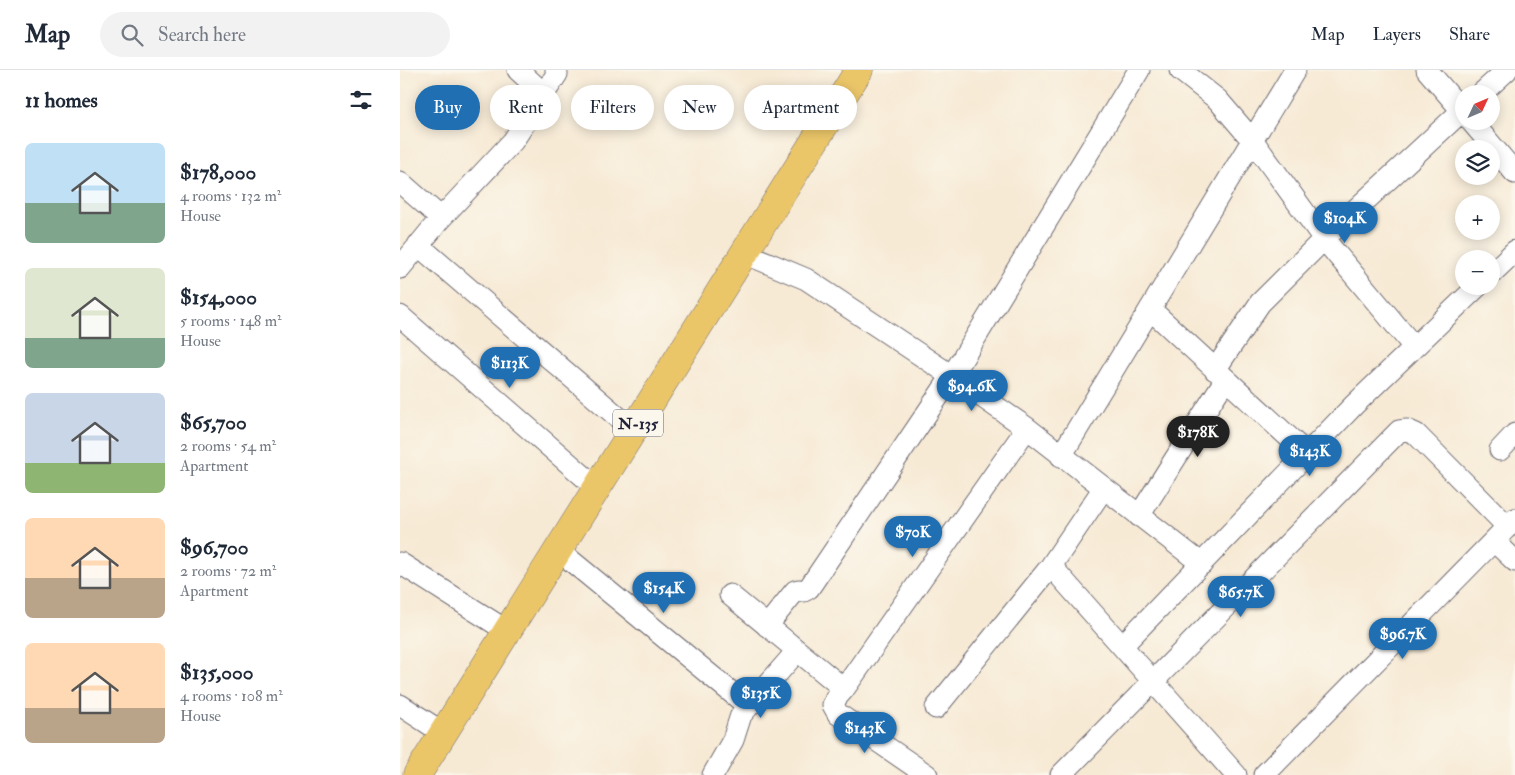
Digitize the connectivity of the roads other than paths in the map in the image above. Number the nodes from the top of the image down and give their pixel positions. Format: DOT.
graph roads {
  1 [pos="518,70"];
  2 [pos="556,70"];
  3 [pos="859,70"];
  4 [pos="1139,70"];
  5 [pos="1180,70"];
  6 [pos="1295,70"];
  7 [pos="1427,70"];
  8 [pos="1507,70"];
  9 [pos="534,85"];
  10 [pos="550,85"];
  11 [pos="1491,85"];
  12 [pos="1455,102"];
  13 [pos="1455,123"];
  14 [pos="520,130"];
  15 [pos="1479,130"];
  16 [pos="1253,141"];
  17 [pos="1515,173"];
  18 [pos="400,182"];
  19 [pos="440,218"];
  20 [pos="1324,239"];
  21 [pos="418,245"];
  22 [pos="1515,252"];
  23 [pos="744,253"];
  24 [pos="1500,266"];
  25 [pos="400,268"];
  26 [pos="1469,295"];
  27 [pos="1150,309"];
  28 [pos="400,316"];
  29 [pos="1414,347"];
  30 [pos="1220,375"];
  31 [pos="952,376"];
  32 [pos="1027,428"];
  33 [pos="633,430"];
  34 [pos="1515,434"];
  35 [pos="1500,450"];
  36 [pos="1307,454"];
  37 [pos="1061,456"];
  38 [pos="596,488"];
  39 [pos="1103,489"];
  40 [pos="1139,516"];
  41 [pos="1506,529"];
  42 [pos="558,550"];
  43 [pos="1515,561"];
  44 [pos="400,562"];
  45 [pos="1202,564"];
  46 [pos="1051,566"];
  47 [pos="730,595"];
  48 [pos="767,626"];
  49 [pos="507,631"];
  50 [pos="1122,646"];
  51 [pos="797,652"];
  52 [pos="1153,681"];
  53 [pos="844,690"];
  54 [pos="400,705"];
  55 [pos="748,706"];
  56 [pos="936,708"];
  57 [pos="443,733"];
  58 [pos="417,775"];
  59 [pos="713,775"];
  60 [pos="927,775"];
  61 [pos="1061,775"];
  62 [pos="1236,775"];
  63 [pos="1264,775"];
  1 -- 9 [label="street"];
  2 -- 10 [label="street"];
  3 -- 23 [label="highway, N-135"];
  4 -- 31 [label="street"];
  5 -- 16 [label="street"];
  6 -- 16 [label="street"];
  7 -- 12 [label="street"];
  8 -- 11 [label="street"];
  13 -- 20 [label="street"];
  14 -- 19 [label="street"];
  15 -- 17 [label="street"];
  16 -- 20 [label="street"];
  16 -- 27 [label="street"];
  18 -- 19 [label="street"];
  19 -- 21 [label="street"];
  20 -- 29 [label="street"];
  20 -- 30 [label="street"];
  21 -- 25 [label="street"];
  21 -- 33 [label="street"];
  22 -- 24 [label="street"];
  23 -- 31 [label="street"];
  23 -- 33 [label="highway, N-135"];
  26 -- 29 [label="street"];
  27 -- 30 [label="street"];
  27 -- 37 [label="street"];
  28 -- 38 [label="street"];
  29 -- 36 [label="street"];
  30 -- 36 [label="street"];
  30 -- 40 [label="street"];
  31 -- 32 [label="street"];
  31 -- 48 [label="street"];
  32 -- 37 [label="street"];
  32 -- 53 [label="street"];
  33 -- 38 [label="highway, N-135"];
  34 -- 35 [label="street"];
  36 -- 45 [label="street"];
  37 -- 39 [label="street"];
  38 -- 42 [label="highway, N-135"];
  39 -- 40 [label="street"];
  39 -- 46 [label="street"];
  40 -- 45 [label="street"];
  41 -- 43 [label="street"];
  41 -- 52 [label="street"];
  41 -- 63 [label="street"];
  42 -- 49 [label="highway, N-135"];
  42 -- 55 [label="street"];
  44 -- 49 [label="street"];
  45 -- 50 [label="street"];
  46 -- 50 [label="street"];
  46 -- 56 [label="street"];
  47 -- 48 [label="street"];
  48 -- 51 [label="street"];
  49 -- 57 [label="highway, N-135"];
  50 -- 52 [label="street"];
  51 -- 53 [label="street"];
  51 -- 55 [label="street"];
  52 -- 61 [label="street"];
  52 -- 62 [label="street"];
  53 -- 60 [label="street"];
  54 -- 57 [label="street"];
  55 -- 59 [label="street"];
  57 -- 58 [label="highway, N-135"];
}
